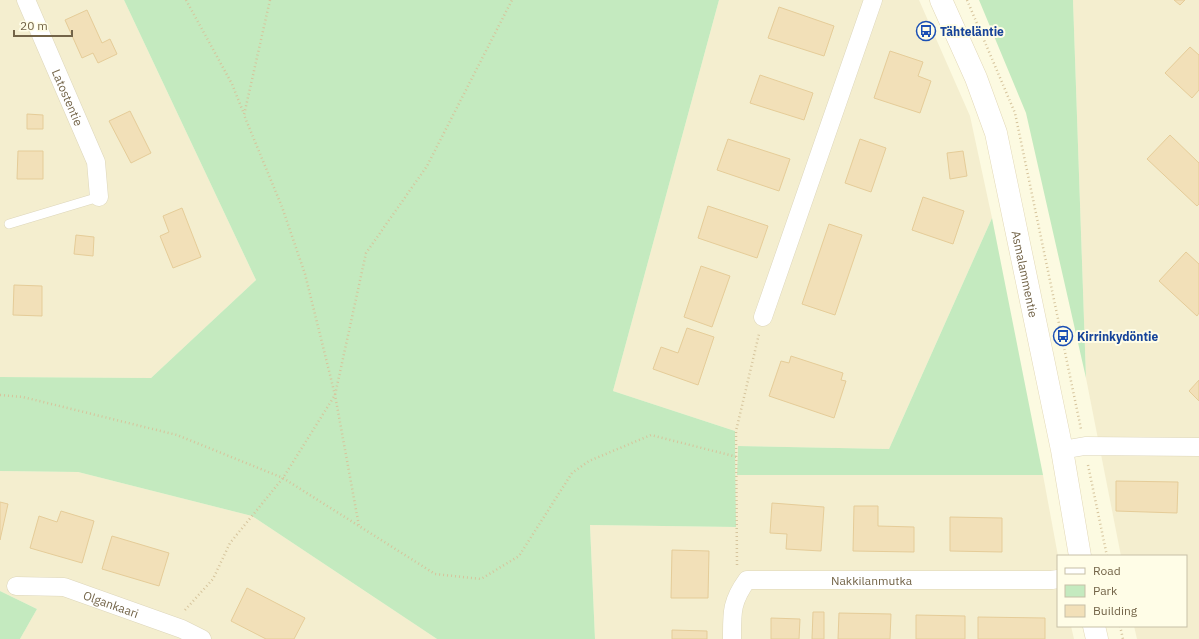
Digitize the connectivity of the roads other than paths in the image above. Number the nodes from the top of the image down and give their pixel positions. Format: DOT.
graph roads {
  1 [pos="26,0"];
  2 [pos="873,0"];
  3 [pos="941,0"];
  4 [pos="99,197"];
  5 [pos="8,224"];
  6 [pos="763,317"];
  7 [pos="1199,447"];
  8 [pos="1062,450"];
  9 [pos="1080,555"];
  10 [pos="1057,579"];
  11 [pos="16,586"];
  12 [pos="1094,627"];
  13 [pos="202,639"];
  14 [pos="732,639"];
  15 [pos="1097,639"];
  1 -- 4 [label="street, Latostentie"];
  2 -- 6 [label="street"];
  3 -- 8 [label="street, Asmalammentie"];
  4 -- 5 [label="lane"];
  7 -- 8 [label="street"];
  8 -- 9 [label="street, Asmalammentie"];
  10 -- 14 [label="street, Nakkilanmutka"];
  11 -- 13 [label="street, Olgankaari"];
  12 -- 15 [label="street"];
}
